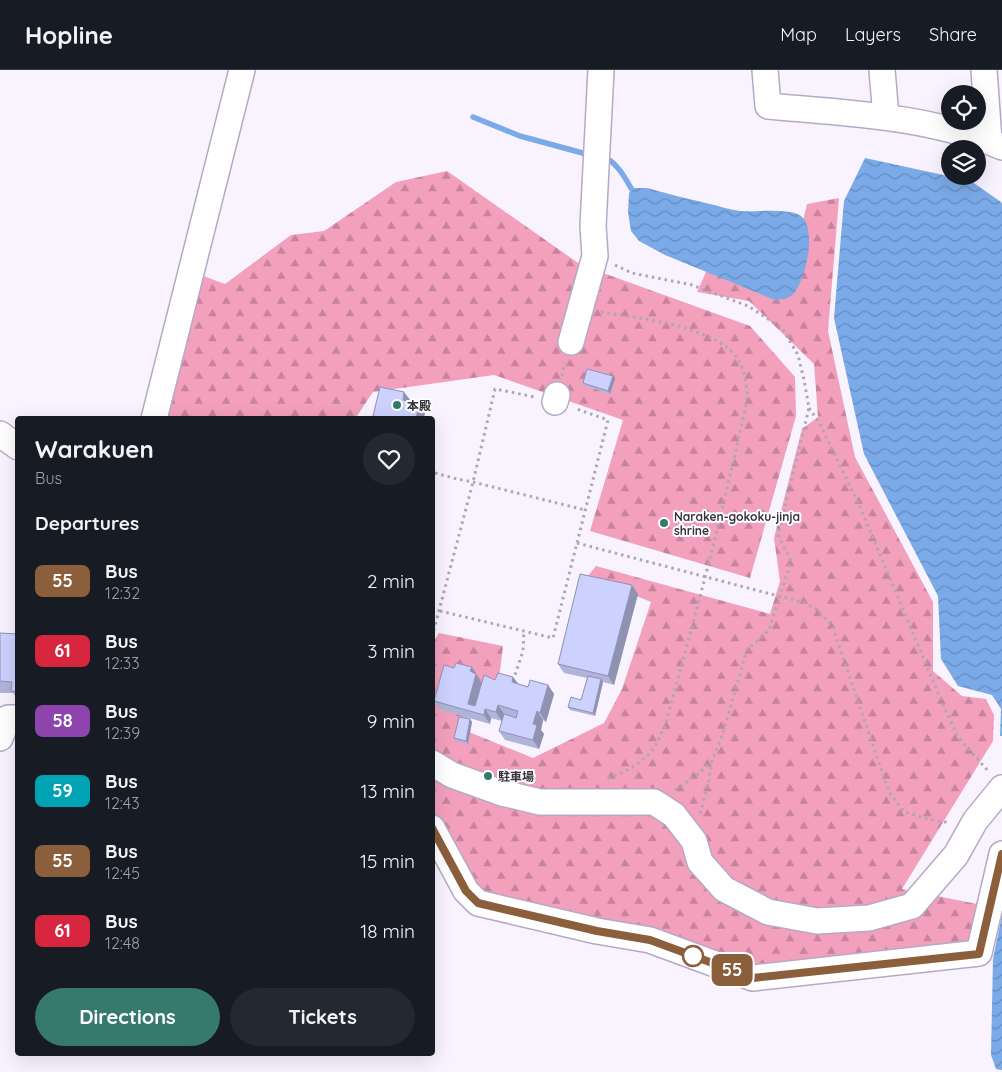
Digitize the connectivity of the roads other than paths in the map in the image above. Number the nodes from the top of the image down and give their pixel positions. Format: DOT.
graph roads {
  1 [pos="242,70"];
  2 [pos="766,70"];
  3 [pos="882,70"];
  4 [pos="984,70"];
  5 [pos="596,71"];
  6 [pos="886,117"];
  7 [pos="996,144"];
  8 [pos="571,342"];
  9 [pos="155,416"];
  10 [pos="0,434"];
  11 [pos="15,445"];
  12 [pos="15,718"];
  13 [pos="0,738"];
  14 [pos="435,765"];
  15 [pos="1001,788"];
  16 [pos="435,834"];
  17 [pos="1002,854"];
  1 -- 9 [label="street"];
  2 -- 6 [label="street"];
  3 -- 6 [label="street"];
  4 -- 7 [label="street"];
  5 -- 8 [label="street"];
  6 -- 7 [label="street"];
  10 -- 11 [label="street"];
  12 -- 13 [label="street"];
  14 -- 15 [label="street"];
  16 -- 17 [label="street"];
}
